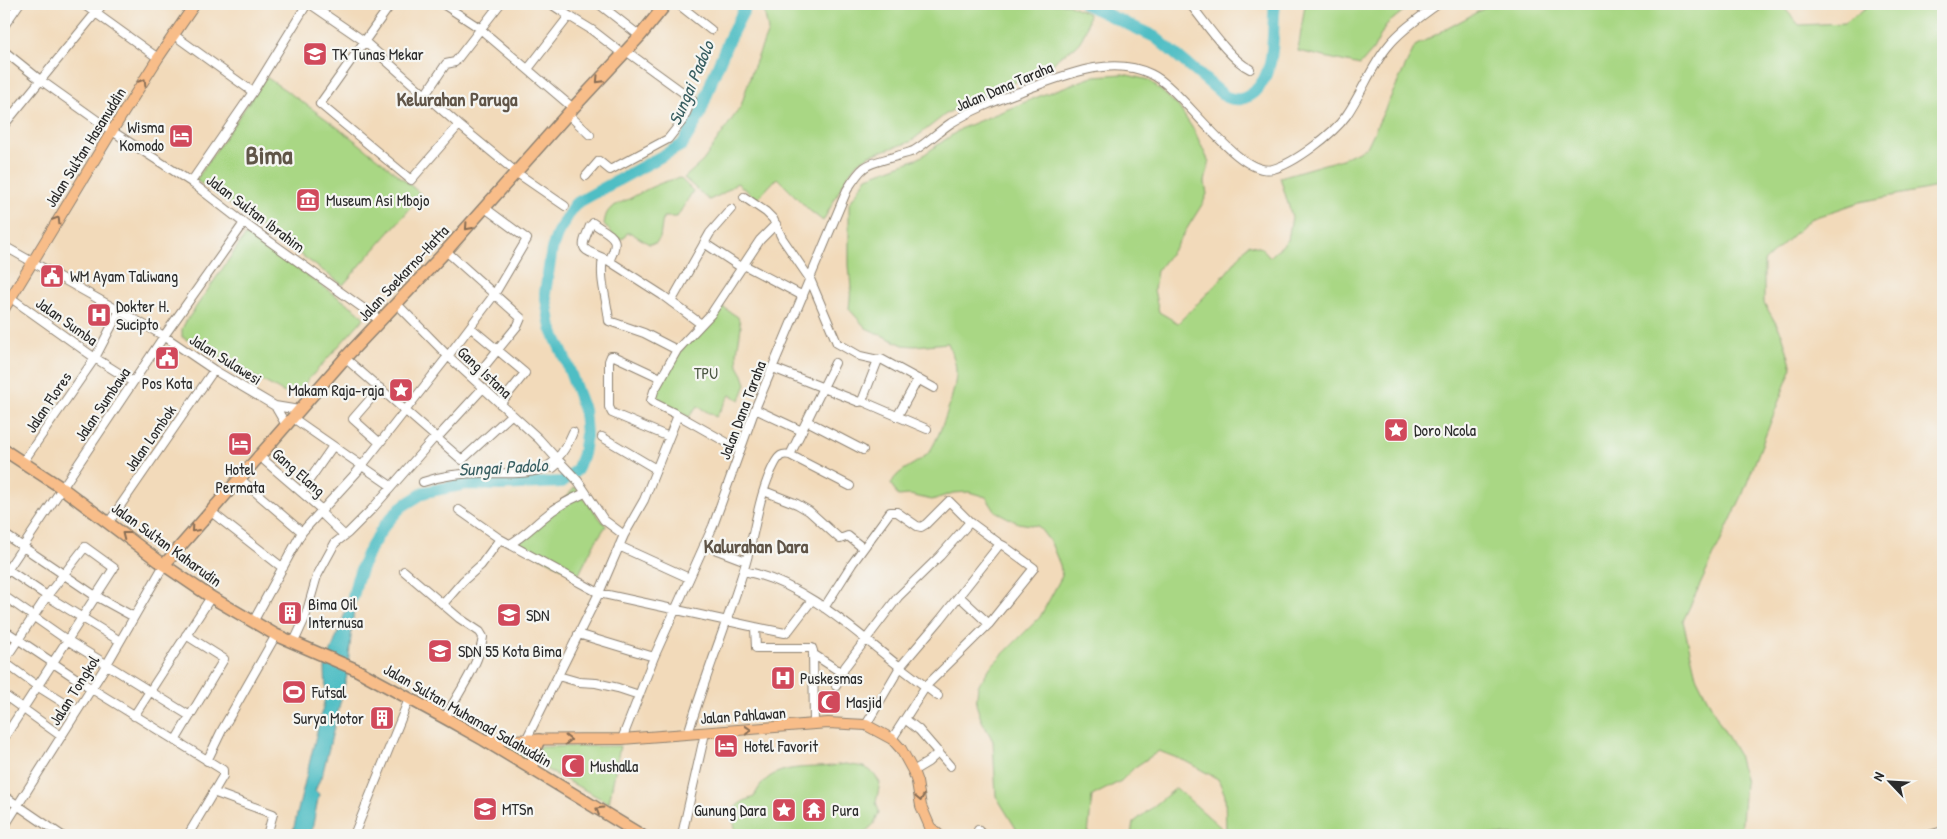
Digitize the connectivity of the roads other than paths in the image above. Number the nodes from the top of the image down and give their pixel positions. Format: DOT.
graph roads {
  1 [pos="19,4"];
  2 [pos="83,4"];
  3 [pos="103,4"];
  4 [pos="195,4"];
  5 [pos="308,4"];
  6 [pos="391,4"];
  7 [pos="443,4"];
  8 [pos="500,4"];
  9 [pos="551,4"];
  10 [pos="599,4"];
  11 [pos="666,4"];
  12 [pos="678,4"];
  13 [pos="1190,4"];
  14 [pos="1438,4"];
  15 [pos="95,12"];
  16 [pos="569,16"];
  17 [pos="4,26"];
  18 [pos="480,29"];
  19 [pos="711,30"];
  20 [pos="174,35"];
  21 [pos="640,36"];
  22 [pos="364,41"];
  23 [pos="4,52"];
  24 [pos="624,53"];
  25 [pos="158,58"];
  26 [pos="528,69"];
  27 [pos="1250,69"];
  28 [pos="39,79"];
  29 [pos="253,92"];
  30 [pos="425,96"];
  31 [pos="570,111"];
  32 [pos="4,125"];
  33 [pos="459,125"];
  34 [pos="112,130"];
  35 [pos="590,135"];
  36 [pos="517,173"];
  37 [pos="586,176"];
  38 [pos="191,182"];
  39 [pos="744,197"];
  40 [pos="565,206"];
  41 [pos="485,208"];
  42 [pos="731,209"];
  43 [pos="244,223"];
  44 [pos="776,224"];
  45 [pos="704,243"];
  46 [pos="4,246"];
  47 [pos="446,251"];
  48 [pos="606,259"];
  49 [pos="32,261"];
  50 [pos="743,267"];
  51 [pos="810,279"];
  52 [pos="494,295"];
  53 [pos="803,296"];
  54 [pos="11,298"];
  55 [pos="671,302"];
  56 [pos="397,304"];
  57 [pos="4,309"];
  58 [pos="120,310"];
  59 [pos="381,321"];
  60 [pos="701,324"];
  61 [pos="470,327"];
  62 [pos="164,336"];
  63 [pos="497,350"];
  64 [pos="677,350"];
  65 [pos="448,356"];
  66 [pos="95,358"];
  67 [pos="345,358"];
  68 [pos="878,360"];
  69 [pos="835,363"];
  70 [pos="773,368"];
  71 [pos="214,370"];
  72 [pos="661,378"];
  73 [pos="474,379"];
  74 [pos="918,379"];
  75 [pos="133,382"];
  76 [pos="822,386"];
  77 [pos="380,388"];
  78 [pos="483,388"];
  79 [pos="934,388"];
  80 [pos="862,401"];
  81 [pos="500,404"];
  82 [pos="275,406"];
  83 [pos="755,409"];
  84 [pos="406,410"];
  85 [pos="511,415"];
  86 [pos="678,415"];
  87 [pos="896,417"];
  88 [pos="293,418"];
  89 [pos="807,421"];
  90 [pos="927,429"];
  91 [pos="802,431"];
  92 [pos="573,432"];
  93 [pos="602,437"];
  94 [pos="669,437"];
  95 [pos="436,438"];
  96 [pos="380,443"];
  97 [pos="333,446"];
  98 [pos="4,450"];
  99 [pos="740,450"];
  100 [pos="863,450"];
  101 [pos="258,455"];
  102 [pos="790,455"];
  103 [pos="559,461"];
  104 [pos="23,462"];
  105 [pos="362,466"];
  106 [pos="656,469"];
  107 [pos="239,478"];
  108 [pos="423,482"];
  109 [pos="390,486"];
  110 [pos="850,486"];
  111 [pos="62,488"];
  112 [pos="764,491"];
  113 [pos="301,492"];
  114 [pos="585,493"];
  115 [pos="459,510"];
  116 [pos="210,511"];
  117 [pos="321,511"];
  118 [pos="109,522"];
  119 [pos="970,522"];
  120 [pos="302,532"];
  121 [pos="4,534"];
  122 [pos="624,534"];
  123 [pos="344,535"];
  124 [pos="500,540"];
  125 [pos="510,544"];
  126 [pos="1000,544"];
  127 [pos="704,545"];
  128 [pos="620,546"];
  129 [pos="23,547"];
  130 [pos="863,548"];
  131 [pos="746,561"];
  132 [pos="164,565"];
  133 [pos="283,568"];
  134 [pos="5,570"];
  135 [pos="404,571"];
  136 [pos="744,571"];
  137 [pos="63,574"];
  138 [pos="689,578"];
  139 [pos="599,593"];
  140 [pos="94,595"];
  141 [pos="4,596"];
  142 [pos="47,596"];
  143 [pos="958,596"];
  144 [pos="211,597"];
  145 [pos="812,600"];
  146 [pos="443,604"];
  147 [pos="824,608"];
  148 [pos="676,609"];
  149 [pos="34,617"];
  150 [pos="81,617"];
  151 [pos="134,617"];
  152 [pos="726,620"];
  153 [pos="253,622"];
  154 [pos="990,624"];
  155 [pos="755,627"];
  156 [pos="4,630"];
  157 [pos="578,634"];
  158 [pos="186,635"];
  159 [pos="276,635"];
  160 [pos="17,639"];
  161 [pos="67,640"];
  162 [pos="865,640"];
  163 [pos="120,641"];
  164 [pos="294,642"];
  165 [pos="319,653"];
  166 [pos="813,654"];
  167 [pos="654,657"];
  168 [pos="4,661"];
  169 [pos="53,662"];
  170 [pos="107,664"];
  171 [pos="900,667"];
  172 [pos="842,673"];
  173 [pos="558,676"];
  174 [pos="37,686"];
  175 [pos="836,686"];
  176 [pos="926,686"];
  177 [pos="92,689"];
  178 [pos="150,691"];
  179 [pos="4,695"];
  180 [pos="639,695"];
  181 [pos="938,696"];
  182 [pos="409,699"];
  183 [pos="22,709"];
  184 [pos="77,711"];
  185 [pos="134,716"];
  186 [pos="190,716"];
  187 [pos="445,718"];
  188 [pos="905,719"];
  189 [pos="814,724"];
  190 [pos="866,726"];
  191 [pos="705,733"];
  192 [pos="688,734"];
  193 [pos="61,736"];
  194 [pos="4,738"];
  195 [pos="622,739"];
  196 [pos="892,739"];
  197 [pos="484,740"];
  198 [pos="526,740"];
  199 [pos="539,740"];
  200 [pos="175,741"];
  201 [pos="939,752"];
  202 [pos="207,761"];
  203 [pos="950,766"];
  204 [pos="533,770"];
  205 [pos="913,771"];
  206 [pos="213,792"];
  207 [pos="4,796"];
  208 [pos="18,806"];
  209 [pos="4,827"];
  210 [pos="1943,831"];
  211 [pos="61,835"];
  212 [pos="188,835"];
  213 [pos="267,835"];
  214 [pos="354,835"];
  215 [pos="640,835"];
  216 [pos="682,835"];
  217 [pos="939,835"];
  218 [pos="1929,835"];
  1 -- 17 [label="street"];
  2 -- 15 [label="street"];
  3 -- 15 [label="street"];
  4 -- 20 [label="main road, Jalan Sultan Hasanuddin"];
  5 -- 22 [label="street"];
  5 -- 29 [label="street"];
  6 -- 22 [label="street"];
  7 -- 18 [label="street"];
  8 -- 18 [label="street"];
  9 -- 16 [label="street"];
  10 -- 21 [label="street"];
  11 -- 21 [label="highway, Jalan Soekarno-Hatta"];
  12 -- 19 [label="street"];
  13 -- 27 [label="street"];
  14 -- 51 [label="street, Jalan Dana Taraha"];
  15 -- 25 [label="street"];
  15 -- 28 [label="street"];
  16 -- 24 [label="street"];
  16 -- 26 [label="street"];
  18 -- 26 [label="street"];
  18 -- 30 [label="street"];
  20 -- 25 [label="main road, Jalan Sultan Hasanuddin"];
  20 -- 29 [label="street"];
  21 -- 24 [label="highway, Jalan Soekarno-Hatta"];
  22 -- 30 [label="street"];
  22 -- 33 [label="street"];
  23 -- 28 [label="street, Jalan Sultan Ibrahim"];
  24 -- 31 [label="highway, Jalan Soekarno-Hatta, one-way"];
  24 -- 37 [label="street"];
  34 -- 25 [label="main road, Jalan Sultan Hasanuddin, one-way"];
  26 -- 31 [label="street"];
  28 -- 32 [label="street"];
  28 -- 34 [label="street, Jalan Sultan Ibrahim"];
  29 -- 38 [label="street"];
  30 -- 33 [label="street"];
  31 -- 35 [label="street"];
  31 -- 36 [label="highway, Jalan Soekarno-Hatta"];
  33 -- 36 [label="street"];
  34 -- 38 [label="street, Jalan Sultan Ibrahim"];
  49 -- 34 [label="main road, Jalan Sultan Hasanuddin, one-way"];
  36 -- 40 [label="street"];
  36 -- 41 [label="highway, Jalan Soekarno-Hatta"];
  38 -- 43 [label="street, Jalan Sultan Ibrahim"];
  39 -- 44 [label="street"];
  41 -- 47 [label="highway, Jalan Soekarno-Hatta, one-way"];
  41 -- 52 [label="street"];
  42 -- 45 [label="street"];
  43 -- 59 [label="street, Jalan Sultan Ibrahim"];
  43 -- 62 [label="street, Jalan Sumbawa"];
  44 -- 50 [label="street"];
  44 -- 51 [label="street"];
  45 -- 50 [label="street"];
  45 -- 55 [label="street"];
  46 -- 49 [label="street, Jalan Sulawesi"];
  47 -- 52 [label="street"];
  47 -- 56 [label="highway, Jalan Soekarno-Hatta"];
  48 -- 48 [label="street"];
  48 -- 55 [label="street"];
  48 -- 64 [label="street"];
  49 -- 54 [label="main road, Jalan Sultan Hasanuddin"];
  49 -- 58 [label="street, Jalan Sulawesi"];
  50 -- 53 [label="street"];
  50 -- 60 [label="street"];
  51 -- 53 [label="street, Jalan Dana Taraha"];
  51 -- 68 [label="street"];
  52 -- 61 [label="street"];
  52 -- 63 [label="street"];
  53 -- 70 [label="street, Jalan Dana Taraha"];
  54 -- 57 [label="main road, Jalan Sultan Hasanuddin"];
  54 -- 66 [label="street, Jalan Sumba"];
  55 -- 60 [label="street"];
  56 -- 59 [label="highway, Jalan Soekarno-Hatta"];
  56 -- 65 [label="street, Gang Istana"];
  58 -- 62 [label="street, Jalan Sulawesi"];
  58 -- 66 [label="street, Jalan Flores"];
  59 -- 67 [label="highway, Jalan Soekarno-Hatta"];
  60 -- 64 [label="street"];
  61 -- 63 [label="street"];
  61 -- 65 [label="street"];
  62 -- 71 [label="street, Jalan Sulawesi"];
  62 -- 75 [label="street, Jalan Sumbawa"];
  63 -- 73 [label="street"];
  63 -- 81 [label="street"];
  64 -- 72 [label="street"];
  65 -- 73 [label="street, Gang Istana"];
  65 -- 84 [label="street"];
  66 -- 75 [label="street, Jalan Sumba"];
  66 -- 104 [label="street, Jalan Flores"];
  67 -- 77 [label="street"];
  67 -- 88 [label="highway, Jalan Soekarno-Hatta"];
  68 -- 74 [label="street"];
  68 -- 80 [label="street"];
  69 -- 76 [label="street"];
  70 -- 76 [label="street"];
  70 -- 83 [label="street, Jalan Dana Taraha"];
  71 -- 82 [label="street, Jalan Sulawesi"];
  71 -- 118 [label="street, Jalan Lombok"];
  72 -- 86 [label="street"];
  72 -- 94 [label="street"];
  73 -- 78 [label="street, Gang Istana"];
  74 -- 79 [label="street"];
  74 -- 87 [label="street"];
  75 -- 111 [label="street, Jalan Sumbawa"];
  76 -- 80 [label="street"];
  76 -- 89 [label="street"];
  77 -- 84 [label="street"];
  77 -- 96 [label="street"];
  78 -- 81 [label="street, Gang Istana"];
  78 -- 95 [label="street"];
  80 -- 87 [label="street"];
  81 -- 85 [label="street, Gang Istana"];
  82 -- 88 [label="street, Jalan Sulawesi"];
  82 -- 88 [label="street, Jalan Sulawesi"];
  83 -- 91 [label="street"];
  83 -- 99 [label="street, Jalan Dana Taraha"];
  84 -- 95 [label="street"];
  84 -- 96 [label="street"];
  85 -- 95 [label="street"];
  85 -- 103 [label="street, Gang Istana"];
  86 -- 94 [label="street"];
  86 -- 99 [label="street"];
  87 -- 90 [label="street"];
  88 -- 97 [label="street"];
  88 -- 101 [label="highway, Jalan Soekarno-Hatta"];
  89 -- 91 [label="street"];
  89 -- 100 [label="street"];
  91 -- 102 [label="street"];
  92 -- 103 [label="street"];
  93 -- 106 [label="street"];
  94 -- 106 [label="street"];
  95 -- 109 [label="street"];
  96 -- 105 [label="street"];
  97 -- 105 [label="street"];
  97 -- 113 [label="street"];
  98 -- 104 [label="highway, Jalan Sultan Kaharudin"];
  99 -- 127 [label="street, Jalan Dana Taraha"];
  101 -- 107 [label="highway, Jalan Soekarno-Hatta"];
  101 -- 113 [label="street, Gang Elang"];
  102 -- 110 [label="street"];
  102 -- 112 [label="street"];
  103 -- 108 [label="street"];
  103 -- 114 [label="street, Gang Istana"];
  104 -- 111 [label="highway, Jalan Sultan Kaharudin"];
  105 -- 109 [label="street"];
  105 -- 117 [label="street"];
  106 -- 122 [label="street"];
  107 -- 116 [label="highway, Jalan Soekarno-Hatta"];
  107 -- 120 [label="street"];
  109 -- 123 [label="street"];
  111 -- 118 [label="highway, Jalan Sultan Kaharudin"];
  111 -- 129 [label="street, Jalan Sumbawa"];
  112 -- 130 [label="street"];
  112 -- 131 [label="street"];
  113 -- 117 [label="street, Gang Elang"];
  114 -- 122 [label="street, Gang Istana"];
  114 -- 125 [label="street"];
  115 -- 124 [label="street"];
  116 -- 132 [label="highway, Jalan Soekarno-Hatta, one-way"];
  116 -- 133 [label="street"];
  117 -- 120 [label="street"];
  117 -- 123 [label="street, Gang Elang"];
  132 -- 118 [label="highway, Jalan Sultan Kaharudin, one-way"];
  119 -- 126 [label="street"];
  119 -- 130 [label="street"];
  119 -- 162 [label="street"];
  120 -- 133 [label="street"];
  121 -- 129 [label="street"];
  122 -- 128 [label="street"];
  123 -- 164 [label="street"];
  124 -- 125 [label="street"];
  124 -- 146 [label="street"];
  125 -- 139 [label="street"];
  126 -- 143 [label="street"];
  126 -- 154 [label="street"];
  127 -- 131 [label="street"];
  127 -- 138 [label="street, Jalan Dana Taraha"];
  128 -- 138 [label="street"];
  128 -- 139 [label="street"];
  129 -- 134 [label="street, Jalan Sumbawa"];
  129 -- 137 [label="street"];
  130 -- 147 [label="street"];
  131 -- 136 [label="street"];
  132 -- 144 [label="highway, Jalan Sultan Kaharudin"];
  132 -- 151 [label="street, Jalan Tongkol"];
  133 -- 153 [label="street"];
  134 -- 142 [label="street"];
  135 -- 146 [label="street"];
  136 -- 145 [label="street"];
  136 -- 152 [label="street"];
  137 -- 140 [label="street"];
  137 -- 140 [label="street"];
  137 -- 142 [label="street"];
  138 -- 148 [label="street, Jalan Dana Taraha"];
  139 -- 148 [label="street"];
  139 -- 157 [label="street"];
  140 -- 150 [label="street"];
  140 -- 151 [label="street"];
  141 -- 149 [label="street"];
  142 -- 149 [label="street"];
  142 -- 150 [label="street"];
  143 -- 154 [label="street"];
  143 -- 171 [label="street"];
  144 -- 153 [label="highway, Jalan Sultan Kaharudin"];
  144 -- 158 [label="street"];
  145 -- 147 [label="street"];
  145 -- 155 [label="street"];
  146 -- 187 [label="street"];
  147 -- 162 [label="street"];
  148 -- 152 [label="street"];
  148 -- 167 [label="street, Jalan Dana Taraha"];
  149 -- 160 [label="street"];
  149 -- 161 [label="street"];
  150 -- 161 [label="street"];
  150 -- 163 [label="street"];
  151 -- 163 [label="street, Jalan Tongkol"];
  152 -- 155 [label="street"];
  152 -- 192 [label="street"];
  153 -- 159 [label="highway, Jalan Sultan Kaharudin"];
  154 -- 176 [label="street"];
  155 -- 166 [label="street"];
  156 -- 160 [label="street"];
  157 -- 167 [label="street"];
  157 -- 173 [label="street"];
  158 -- 178 [label="street"];
  158 -- 186 [label="street"];
  159 -- 164 [label="highway, Jalan Sultan Kaharudin"];
  159 -- 202 [label="street"];
  160 -- 168 [label="street"];
  160 -- 169 [label="street"];
  161 -- 169 [label="street"];
  161 -- 170 [label="street"];
  162 -- 171 [label="street"];
  162 -- 172 [label="street"];
  163 -- 170 [label="street, Jalan Tongkol"];
  164 -- 165 [label="highway, Jalan Sultan Kaharudin"];
  165 -- 182 [label="highway, Jalan Sultan Muhamad Salahuddin"];
  166 -- 172 [label="street"];
  166 -- 189 [label="street"];
  167 -- 180 [label="street, Jalan Dana Taraha"];
  168 -- 174 [label="street"];
  169 -- 174 [label="street"];
  169 -- 177 [label="street"];
  170 -- 177 [label="street, Jalan Tongkol"];
  170 -- 178 [label="street"];
  171 -- 176 [label="street"];
  171 -- 190 [label="street"];
  172 -- 175 [label="street"];
  173 -- 180 [label="street"];
  173 -- 198 [label="street"];
  174 -- 183 [label="street"];
  174 -- 184 [label="street"];
  176 -- 181 [label="street"];
  176 -- 188 [label="street"];
  177 -- 184 [label="street, Jalan Tongkol"];
  177 -- 185 [label="street"];
  178 -- 185 [label="street"];
  178 -- 186 [label="street"];
  179 -- 183 [label="street"];
  180 -- 195 [label="street, Jalan Dana Taraha"];
  182 -- 187 [label="highway, Jalan Sultan Muhamad Salahuddin"];
  182 -- 214 [label="street"];
  183 -- 193 [label="street"];
  183 -- 194 [label="street"];
  184 -- 193 [label="street, Jalan Tongkol"];
  185 -- 200 [label="street"];
  186 -- 200 [label="street"];
  187 -- 197 [label="highway, Jalan Sultan Muhamad Salahuddin"];
  188 -- 196 [label="street"];
  188 -- 201 [label="street"];
  189 -- 190 [label="main road, Jalan Pahlawan"];
  191 -- 189 [label="main road, Jalan Pahlawan, one-way"];
  190 -- 196 [label="main road, Jalan Pahlawan"];
  191 -- 192 [label="main road, Jalan Pahlawan"];
  191 -- 216 [label="street"];
  192 -- 195 [label="main road, Jalan Pahlawan"];
  193 -- 208 [label="street, Jalan Tongkol"];
  199 -- 195 [label="main road, Jalan Pahlawan, one-way"];
  196 -- 205 [label="main road, Jalan Pahlawan"];
  197 -- 198 [label="main road, Jalan Pahlawan"];
  197 -- 204 [label="highway, Jalan Sultan Muhamad Salahuddin"];
  198 -- 199 [label="main road, Jalan Pahlawan"];
  199 -- 204 [label="highway"];
  200 -- 202 [label="street"];
  201 -- 203 [label="street"];
  201 -- 205 [label="street"];
  202 -- 206 [label="street"];
  215 -- 204 [label="highway, Jalan Sultan Muhamad Salahuddin, one-way"];
  205 -- 217 [label="main road, Jalan Pahlawan, one-way"];
  206 -- 212 [label="street"];
  206 -- 213 [label="street"];
  207 -- 208 [label="street"];
  208 -- 209 [label="street, Jalan Tongkol"];
  208 -- 211 [label="street"];
  210 -- 218 [label="street"];
}
